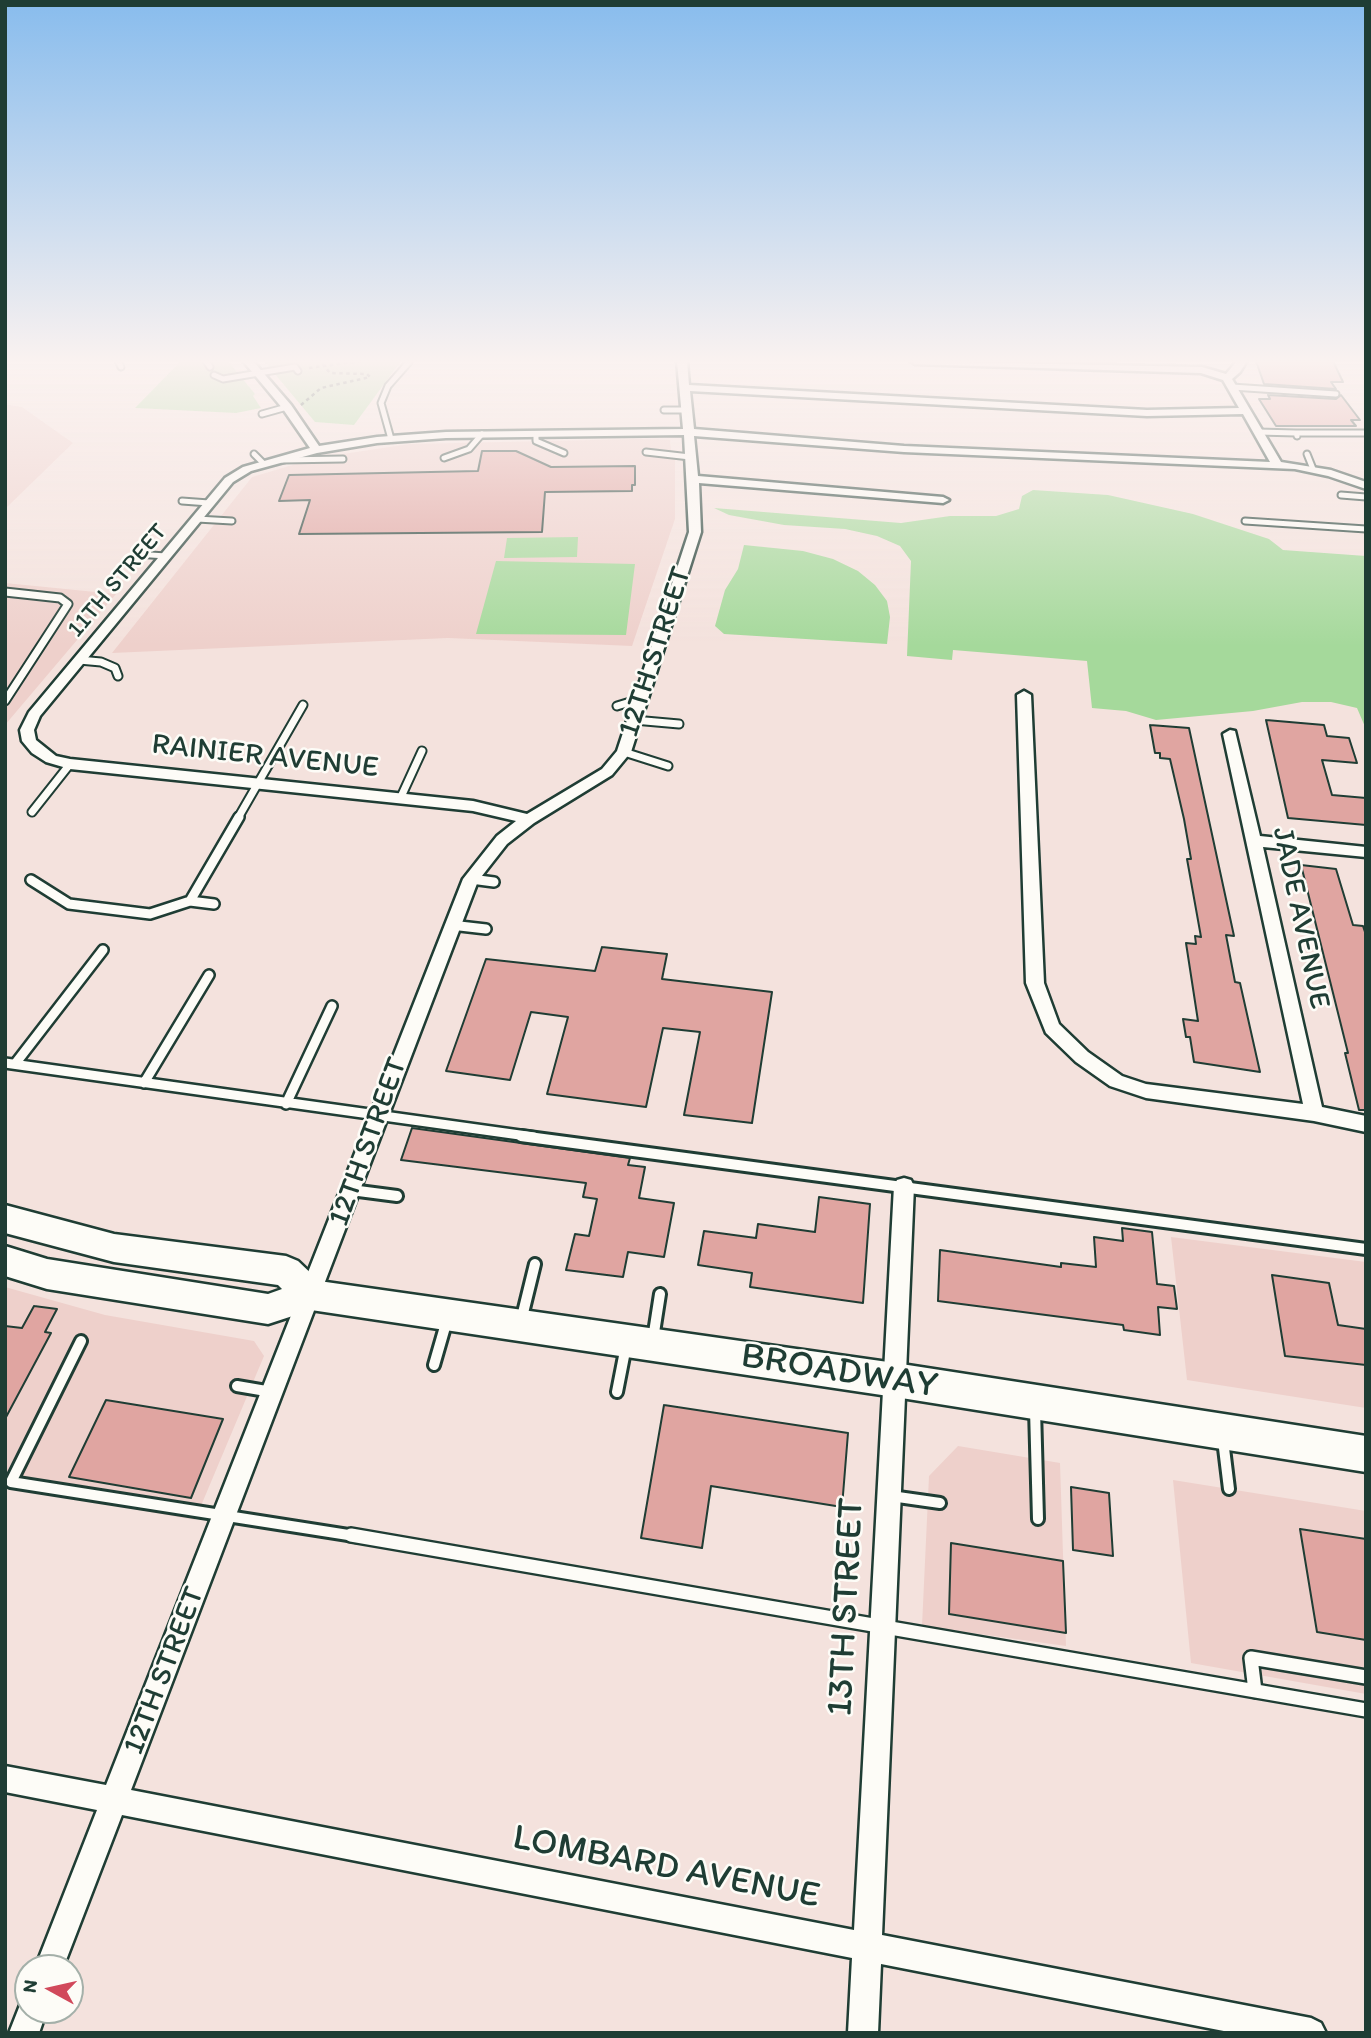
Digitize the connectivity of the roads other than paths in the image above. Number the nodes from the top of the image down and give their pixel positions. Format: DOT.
graph roads {
  1 [pos="256,456"];
  2 [pos="292,456"];
  3 [pos="449,456"];
  4 [pos="682,456"];
  5 [pos="1064,456"];
  6 [pos="1272,456"];
  7 [pos="1308,456"];
  8 [pos="690,457"];
  9 [pos="444,458"];
  10 [pos="280,459"];
  11 [pos="343,459"];
  12 [pos="264,464"];
  13 [pos="1277,465"];
  14 [pos="1313,468"];
  15 [pos="693,479"];
  16 [pos="1366,486"];
  17 [pos="1341,495"];
  18 [pos="1366,497"];
  19 [pos="943,500"];
  20 [pos="182,501"];
  21 [pos="209,503"];
  22 [pos="197,519"];
  23 [pos="232,521"];
  24 [pos="1245,521"];
  25 [pos="1366,529"];
  26 [pos="149,540"];
  27 [pos="166,556"];
  28 [pos="5,592"];
  29 [pos="79,660"];
  30 [pos="118,676"];
  31 [pos="1024,695"];
  32 [pos="640,699"];
  33 [pos="5,701"];
  34 [pos="303,705"];
  35 [pos="617,706"];
  36 [pos="34,715"];
  37 [pos="634,720"];
  38 [pos="679,724"];
  39 [pos="1230,734"];
  40 [pos="422,751"];
  41 [pos="624,752"];
  42 [pos="70,764"];
  43 [pos="668,766"];
  44 [pos="259,785"];
  45 [pos="400,799"];
  46 [pos="32,812"];
  47 [pos="529,819"];
  48 [pos="1254,841"];
  49 [pos="1366,852"];
  50 [pos="471,879"];
  51 [pos="32,880"];
  52 [pos="494,882"];
  53 [pos="190,901"];
  54 [pos="215,904"];
  55 [pos="451,925"];
  56 [pos="486,929"];
  57 [pos="103,950"];
  58 [pos="209,975"];
  59 [pos="332,1006"];
  60 [pos="10,1064"];
  61 [pos="144,1083"];
  62 [pos="286,1104"];
  63 [pos="1314,1113"];
  64 [pos="378,1116"];
  65 [pos="1366,1124"];
  66 [pos="904,1186"];
  67 [pos="351,1190"];
  68 [pos="397,1196"];
  69 [pos="5,1219"];
  70 [pos="1366,1250"];
  71 [pos="5,1261"];
  72 [pos="535,1264"];
  73 [pos="660,1294"];
  74 [pos="311,1295"];
  75 [pos="449,1315"];
  76 [pos="520,1326"];
  77 [pos="81,1341"];
  78 [pos="639,1343"];
  79 [pos="434,1365"];
  80 [pos="895,1380"];
  81 [pos="237,1386"];
  82 [pos="273,1392"];
  83 [pos="617,1392"];
  84 [pos="1035,1402"];
  85 [pos="1222,1432"];
  86 [pos="1366,1454"];
  87 [pos="1229,1489"];
  88 [pos="890,1496"];
  89 [pos="940,1503"];
  90 [pos="226,1514"];
  91 [pos="1038,1519"];
  92 [pos="883,1627"];
  93 [pos="1366,1677"];
  94 [pos="1255,1690"];
  95 [pos="1366,1710"];
  96 [pos="5,1779"];
  97 [pos="114,1800"];
  98 [pos="867,1947"];
  99 [pos="54,1954"];
  100 [pos="863,2033"];
  101 [pos="1311,2033"];
  1 -- 12 [label="lane"];
  2 -- 10 [label="street, 11TH STREET"];
  3 -- 9 [label="lane"];
  4 -- 8 [label="lane"];
  5 -- 13 [label="street, 11TH STREET"];
  6 -- 13 [label="street"];
  7 -- 14 [label="lane"];
  8 -- 15 [label="street, 12TH STREET"];
  10 -- 11 [label="lane"];
  10 -- 12 [label="street, 11TH STREET"];
  12 -- 21 [label="street, 11TH STREET"];
  13 -- 14 [label="street, 11TH STREET"];
  14 -- 16 [label="street, 11TH STREET"];
  15 -- 19 [label="street"];
  15 -- 32 [label="street, 12TH STREET"];
  17 -- 18 [label="lane"];
  20 -- 21 [label="lane"];
  21 -- 22 [label="street, 11TH STREET"];
  22 -- 23 [label="lane"];
  22 -- 27 [label="street, 11TH STREET"];
  24 -- 25 [label="lane"];
  26 -- 27 [label="lane"];
  27 -- 29 [label="street, 11TH STREET"];
  28 -- 33 [label="lane"];
  29 -- 30 [label="lane"];
  29 -- 36 [label="street, 11TH STREET"];
  31 -- 63 [label="street"];
  32 -- 35 [label="lane"];
  32 -- 37 [label="street, 12TH STREET"];
  34 -- 44 [label="lane"];
  36 -- 42 [label="street, RAINIER AVENUE"];
  37 -- 38 [label="lane"];
  37 -- 41 [label="street, 12TH STREET"];
  39 -- 48 [label="street, JADE AVENUE"];
  40 -- 45 [label="lane"];
  41 -- 43 [label="lane"];
  41 -- 47 [label="street, 12TH STREET"];
  42 -- 44 [label="street, RAINIER AVENUE"];
  42 -- 46 [label="lane"];
  44 -- 45 [label="street, RAINIER AVENUE"];
  44 -- 53 [label="lane"];
  45 -- 47 [label="street, RAINIER AVENUE"];
  47 -- 50 [label="street, 12TH STREET"];
  48 -- 49 [label="street"];
  48 -- 63 [label="street, JADE AVENUE"];
  50 -- 52 [label="lane"];
  50 -- 55 [label="street, 12TH STREET"];
  51 -- 53 [label="lane"];
  53 -- 54 [label="lane"];
  55 -- 56 [label="lane"];
  55 -- 64 [label="street, 12TH STREET"];
  57 -- 60 [label="lane"];
  58 -- 61 [label="lane"];
  59 -- 62 [label="lane"];
  60 -- 61 [label="lane"];
  61 -- 62 [label="lane"];
  62 -- 64 [label="lane"];
  63 -- 65 [label="street"];
  64 -- 66 [label="lane"];
  64 -- 67 [label="street, 12TH STREET"];
  66 -- 70 [label="lane"];
  66 -- 80 [label="street, 13TH STREET"];
  67 -- 68 [label="lane"];
  67 -- 74 [label="street, 12TH STREET"];
  69 -- 74 [label="main road"];
  71 -- 74 [label="main road"];
  72 -- 76 [label="lane"];
  73 -- 78 [label="lane"];
  74 -- 75 [label="main road, BROADWAY"];
  74 -- 82 [label="street, 12TH STREET"];
  75 -- 76 [label="main road, BROADWAY"];
  75 -- 79 [label="lane"];
  76 -- 78 [label="main road, BROADWAY"];
  77 -- 90 [label="lane"];
  78 -- 80 [label="main road, BROADWAY"];
  78 -- 83 [label="lane"];
  80 -- 84 [label="main road, BROADWAY"];
  80 -- 88 [label="street, 13TH STREET"];
  81 -- 82 [label="lane"];
  82 -- 90 [label="street, 12TH STREET"];
  84 -- 85 [label="main road, BROADWAY"];
  84 -- 91 [label="lane"];
  85 -- 86 [label="main road, BROADWAY"];
  85 -- 87 [label="lane"];
  88 -- 89 [label="lane"];
  88 -- 92 [label="street, 13TH STREET"];
  90 -- 92 [label="lane"];
  90 -- 97 [label="street, 12TH STREET"];
  92 -- 94 [label="lane"];
  92 -- 98 [label="street, 13TH STREET"];
  93 -- 94 [label="lane"];
  94 -- 95 [label="lane"];
  96 -- 97 [label="street, LOMBARD AVENUE"];
  97 -- 98 [label="street, LOMBARD AVENUE"];
  97 -- 99 [label="street, 12TH STREET"];
  98 -- 100 [label="street, 13TH STREET"];
  98 -- 101 [label="street, LOMBARD AVENUE"];
}
